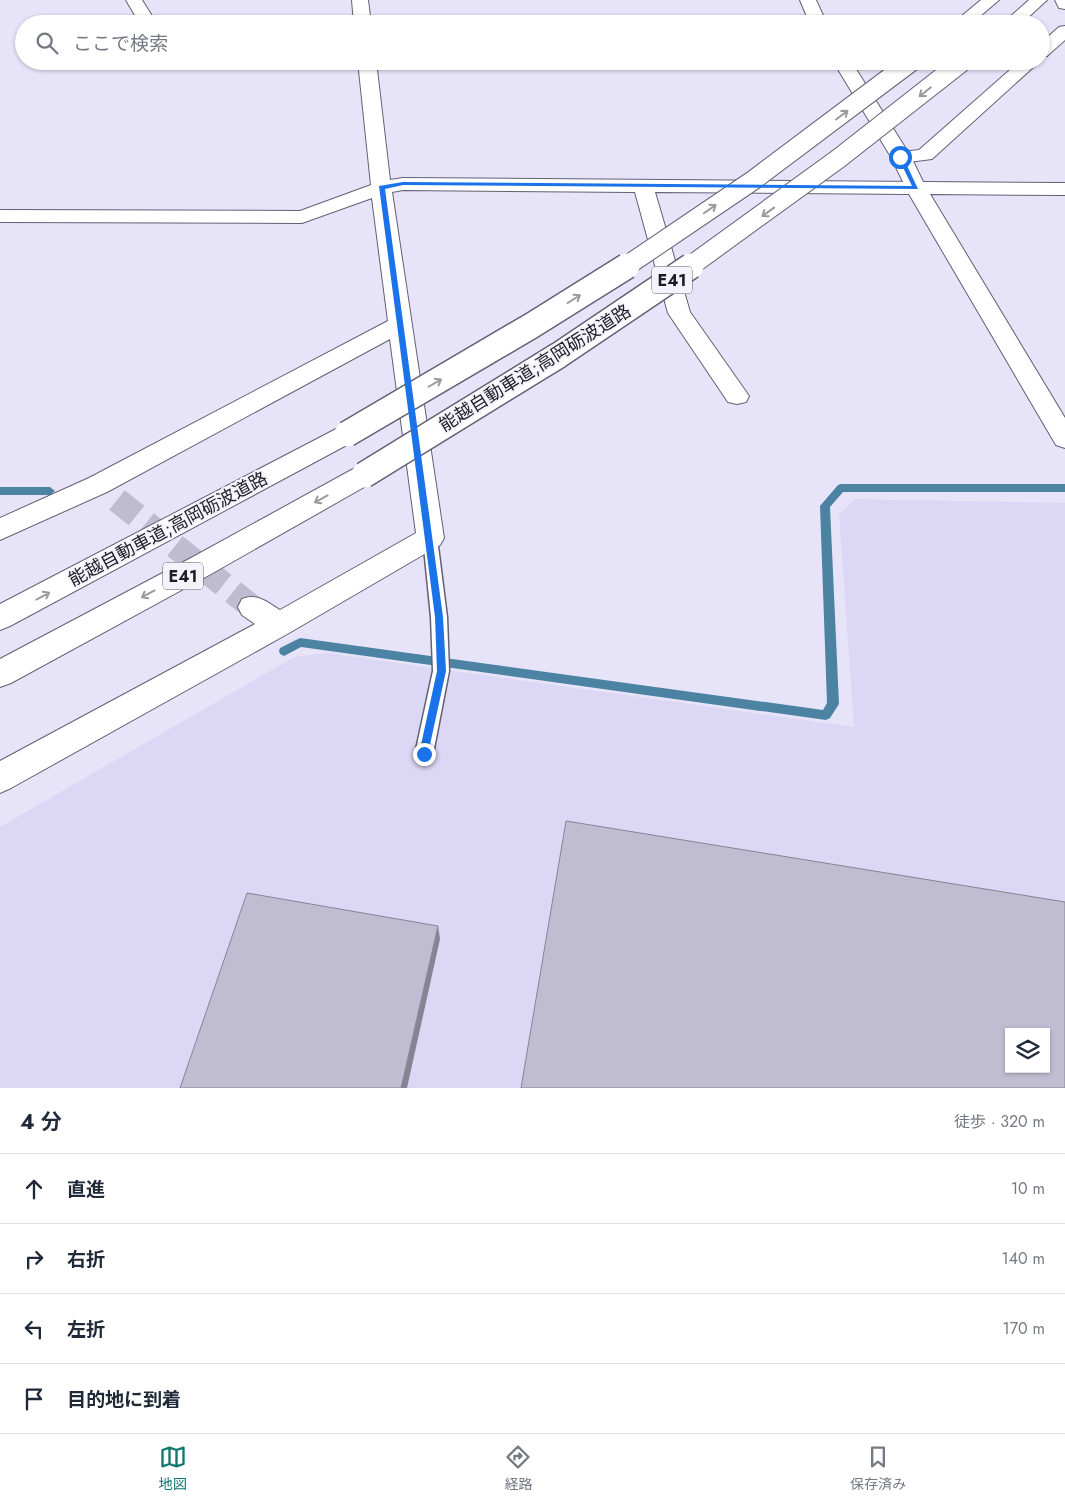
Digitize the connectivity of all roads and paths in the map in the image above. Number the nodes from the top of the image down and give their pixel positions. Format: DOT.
graph roads {
  1 [pos="134,0"];
  2 [pos="360,0"];
  3 [pos="808,0"];
  4 [pos="991,0"];
  5 [pos="1039,0"];
  6 [pos="1063,0"];
  7 [pos="1065,4"];
  8 [pos="143,15"];
  9 [pos="362,15"];
  10 [pos="814,15"];
  11 [pos="972,15"];
  12 [pos="1021,15"];
  13 [pos="1065,31"];
  14 [pos="1050,44"];
  15 [pos="368,70"];
  16 [pos="847,70"];
  17 [pos="900,70"];
  18 [pos="952,70"];
  19 [pos="1021,70"];
  20 [pos="900,157"];
  21 [pos="643,186"];
  22 [pos="381,188"];
  23 [pos="916,188"];
  24 [pos="1065,188"];
  25 [pos="0,216"];
  26 [pos="400,324"];
  27 [pos="737,396"];
  28 [pos="1065,439"];
  29 [pos="0,530"];
  30 [pos="430,538"];
  31 [pos="252,607"];
  32 [pos="0,618"];
  33 [pos="279,625"];
  34 [pos="0,674"];
  35 [pos="424,754"];
  36 [pos="0,778"];
  1 -- 8 [label="main road"];
  2 -- 9 [label="main road"];
  3 -- 10 [label="main road"];
  4 -- 11 [label="main road"];
  5 -- 12 [label="main road"];
  6 -- 7 [label="main road"];
  13 -- 14 [label="main road"];
  15 -- 22 [label="main road"];
  16 -- 20 [label="main road"];
  32 -- 17 [label="main road, 能越自動車道;高岡砺波道路 / E41, one-way, bridge"];
  18 -- 34 [label="main road, 能越自動車道;高岡砺波道路 / E41, one-way, bridge"];
  19 -- 20 [label="main road"];
  20 -- 23 [label="main road"];
  21 -- 22 [label="main road"];
  21 -- 23 [label="main road"];
  21 -- 27 [label="main road"];
  22 -- 25 [label="main road"];
  22 -- 26 [label="main road"];
  23 -- 24 [label="main road"];
  23 -- 28 [label="main road"];
  26 -- 29 [label="main road"];
  26 -- 30 [label="main road"];
  30 -- 33 [label="main road"];
  30 -- 35 [label="lane"];
  31 -- 33 [label="main road"];
  33 -- 36 [label="main road"];
}
